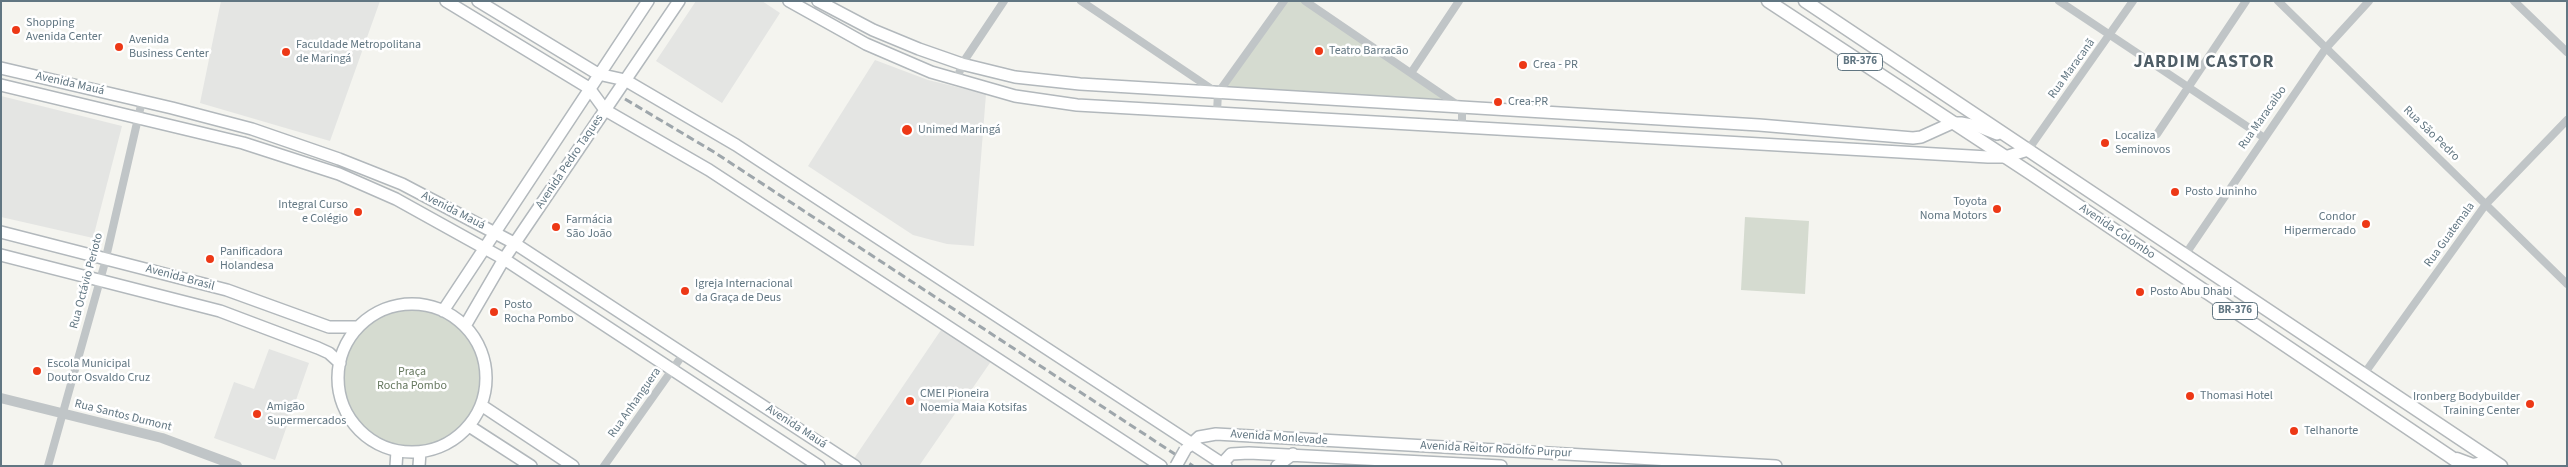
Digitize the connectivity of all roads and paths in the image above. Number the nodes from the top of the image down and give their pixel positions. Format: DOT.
graph roads {
  1 [pos="446,1"];
  2 [pos="478,1"];
  3 [pos="648,1"];
  4 [pos="679,1"];
  5 [pos="818,1"];
  6 [pos="1004,1"];
  7 [pos="1081,1"];
  8 [pos="1284,1"];
  9 [pos="1304,1"];
  10 [pos="1459,1"];
  11 [pos="1768,1"];
  12 [pos="1805,1"];
  13 [pos="2059,1"];
  14 [pos="2133,1"];
  15 [pos="2246,1"];
  16 [pos="2278,1"];
  17 [pos="2369,1"];
  18 [pos="2514,1"];
  19 [pos="793,2"];
  20 [pos="2110,35"];
  21 [pos="2326,48"];
  22 [pos="1840,49"];
  23 [pos="1876,49"];
  24 [pos="2567,52"];
  25 [pos="962,64"];
  26 [pos="1,68"];
  27 [pos="1412,73"];
  28 [pos="598,74"];
  29 [pos="625,80"];
  30 [pos="957,80"];
  31 [pos="1,85"];
  32 [pos="2188,87"];
  33 [pos="589,88"];
  34 [pos="1218,93"];
  35 [pos="142,101"];
  36 [pos="1462,108"];
  37 [pos="605,110"];
  38 [pos="1217,112"];
  39 [pos="138,117"];
  40 [pos="2567,120"];
  41 [pos="1952,122"];
  42 [pos="1745,125"];
  43 [pos="1462,126"];
  44 [pos="252,129"];
  45 [pos="2157,134"];
  46 [pos="2263,137"];
  47 [pos="1744,143"];
  48 [pos="248,144"];
  49 [pos="2028,150"];
  50 [pos="2005,157"];
  51 [pos="2486,204"];
  52 [pos="1,232"];
  53 [pos="494,232"];
  54 [pos="514,244"];
  55 [pos="484,247"];
  56 [pos="2184,254"];
  57 [pos="1,255"];
  58 [pos="106,257"];
  59 [pos="504,259"];
  60 [pos="100,279"];
  61 [pos="2567,284"];
  62 [pos="443,311"];
  63 [pos="465,326"];
  64 [pos="357,327"];
  65 [pos="2302,332"];
  66 [pos="2268,333"];
  67 [pos="684,353"];
  68 [pos="340,362"];
  69 [pos="673,368"];
  70 [pos="2364,374"];
  71 [pos="1,398"];
  72 [pos="481,405"];
  73 [pos="61,413"];
  74 [pos="469,426"];
  75 [pos="1396,445"];
  76 [pos="1189,447"];
  77 [pos="397,451"];
  78 [pos="420,452"];
  79 [pos="1293,454"];
  80 [pos="2446,454"];
  81 [pos="2488,458"];
  82 [pos="1394,460"];
  83 [pos="1726,464"];
  84 [pos="1223,465"];
  85 [pos="48,466"];
  86 [pos="237,466"];
  87 [pos="396,466"];
  88 [pos="419,466"];
  89 [pos="531,466"];
  90 [pos="573,466"];
  91 [pos="604,466"];
  92 [pos="819,466"];
  93 [pos="855,466"];
  94 [pos="1161,466"];
  95 [pos="1176,466"];
  96 [pos="1277,466"];
  97 [pos="1501,466"];
  98 [pos="1776,466"];
  99 [pos="2464,466"];
  100 [pos="2501,466"];
  1 -- 33 [label="main road"];
  2 -- 28 [label="main road"];
  3 -- 28 [label="main road, Avenida Pedro Taques"];
  4 -- 29 [label="main road, Avenida Pedro Taques"];
  5 -- 25 [label="main road"];
  6 -- 25 [label="street"];
  7 -- 34 [label="street"];
  8 -- 34 [label="street"];
  9 -- 27 [label="street"];
  10 -- 27 [label="street"];
  11 -- 22 [label="main road, Avenida Colombo / BR-376"];
  12 -- 23 [label="main road, Avenida Colombo / BR-376"];
  13 -- 20 [label="street"];
  14 -- 20 [label="street, Rua Maracanã"];
  15 -- 32 [label="street"];
  16 -- 21 [label="street, Rua São Pedro"];
  17 -- 21 [label="street, Rua Maracaibo"];
  18 -- 24 [label="street"];
  19 -- 30 [label="main road"];
  20 -- 32 [label="street"];
  20 -- 49 [label="street, Rua Maracanã"];
  21 -- 46 [label="street, Rua Maracaibo"];
  21 -- 51 [label="street, Rua São Pedro"];
  22 -- 23 [label="main road"];
  22 -- 41 [label="main road, Avenida Colombo / BR-376"];
  23 -- 49 [label="main road, Avenida Colombo / BR-376"];
  25 -- 30 [label="street"];
  25 -- 34 [label="main road"];
  26 -- 35 [label="main road, Avenida Mauá"];
  27 -- 36 [label="street"];
  28 -- 29 [label="main road"];
  28 -- 33 [label="main road, Avenida Pedro Taques"];
  29 -- 37 [label="main road, Avenida Pedro Taques"];
  29 -- 76 [label="main road"];
  30 -- 38 [label="main road"];
  31 -- 39 [label="main road, Avenida Mauá"];
  32 -- 45 [label="street"];
  32 -- 46 [label="street"];
  33 -- 37 [label="main road"];
  33 -- 53 [label="main road, Avenida Pedro Taques"];
  34 -- 36 [label="main road"];
  34 -- 38 [label="street"];
  35 -- 39 [label="street, Rua Octávio Perioto"];
  35 -- 44 [label="main road, Avenida Mauá"];
  36 -- 42 [label="main road"];
  36 -- 43 [label="street"];
  37 -- 54 [label="main road, Avenida Pedro Taques"];
  37 -- 94 [label="main road"];
  38 -- 43 [label="main road"];
  39 -- 48 [label="main road, Avenida Mauá"];
  39 -- 58 [label="street, Rua Octávio Perioto"];
  40 -- 51 [label="street, Rua Guatemala"];
  41 -- 42 [label="main road"];
  41 -- 49 [label="main road"];
  41 -- 50 [label="main road, Avenida Colombo / BR-376"];
  42 -- 47 [label="main road"];
  43 -- 47 [label="main road"];
  44 -- 48 [label="main road"];
  44 -- 53 [label="main road, Avenida Mauá"];
  46 -- 56 [label="street, Rua Maracaibo"];
  47 -- 50 [label="main road"];
  48 -- 55 [label="main road, Avenida Mauá"];
  49 -- 50 [label="main road"];
  49 -- 56 [label="main road, Avenida Colombo / BR-376"];
  50 -- 66 [label="main road, Avenida Colombo / BR-376"];
  51 -- 61 [label="street, Rua São Pedro"];
  51 -- 70 [label="street, Rua Guatemala"];
  52 -- 58 [label="main road, Avenida Brasil"];
  53 -- 54 [label="main road, Avenida Mauá"];
  53 -- 55 [label="main road, Avenida Pedro Taques"];
  54 -- 59 [label="main road, Avenida Pedro Taques"];
  54 -- 67 [label="main road, Avenida Mauá"];
  55 -- 59 [label="main road, Avenida Mauá"];
  55 -- 62 [label="main road, Avenida Pedro Taques"];
  56 -- 65 [label="main road, Avenida Colombo / BR-376"];
  57 -- 60 [label="main road, Avenida Brasil"];
  58 -- 60 [label="street, Rua Octávio Perioto"];
  58 -- 64 [label="main road, Avenida Brasil"];
  59 -- 63 [label="main road, Avenida Pedro Taques"];
  59 -- 69 [label="main road, Avenida Mauá"];
  60 -- 68 [label="main road, Avenida Brasil"];
  60 -- 73 [label="street, Rua Octávio Perioto"];
  62 -- 63 [label="main road"];
  62 -- 64 [label="main road"];
  63 -- 72 [label="main road"];
  64 -- 68 [label="main road"];
  65 -- 66 [label="main road"];
  65 -- 70 [label="main road, Avenida Colombo / BR-376"];
  66 -- 80 [label="main road, Avenida Colombo / BR-376"];
  67 -- 69 [label="street, Rua Anhanguera"];
  67 -- 93 [label="main road, Avenida Mauá"];
  68 -- 77 [label="main road"];
  69 -- 91 [label="street, Rua Anhanguera"];
  69 -- 92 [label="main road, Avenida Mauá"];
  70 -- 81 [label="main road, Avenida Colombo / BR-376"];
  71 -- 73 [label="street, Rua Santos Dumont"];
  72 -- 74 [label="main road"];
  72 -- 90 [label="main road"];
  73 -- 85 [label="street, Rua Octávio Perioto"];
  73 -- 86 [label="street, Rua Santos Dumont"];
  74 -- 78 [label="main road"];
  74 -- 89 [label="main road"];
  75 -- 76 [label="main road, Avenida Monlevade"];
  75 -- 82 [label="main road"];
  75 -- 83 [label="main road, Avenida Reitor Rodolfo Purpur"];
  76 -- 84 [label="main road"];
  76 -- 95 [label="main road, bridge"];
  77 -- 78 [label="main road"];
  77 -- 87 [label="main road"];
  78 -- 88 [label="main road"];
  79 -- 82 [label="main road, Avenida Monlevade"];
  79 -- 84 [label="main road, Avenida Monlevade"];
  79 -- 96 [label="main road"];
  80 -- 81 [label="main road"];
  80 -- 99 [label="main road, Avenida Colombo / BR-376"];
  81 -- 100 [label="main road, Avenida Colombo / BR-376"];
  82 -- 97 [label="main road, Avenida Reitor Rodolfo Purpur"];
  83 -- 98 [label="main road, Avenida Reitor Rodolfo Purpur"];
}
